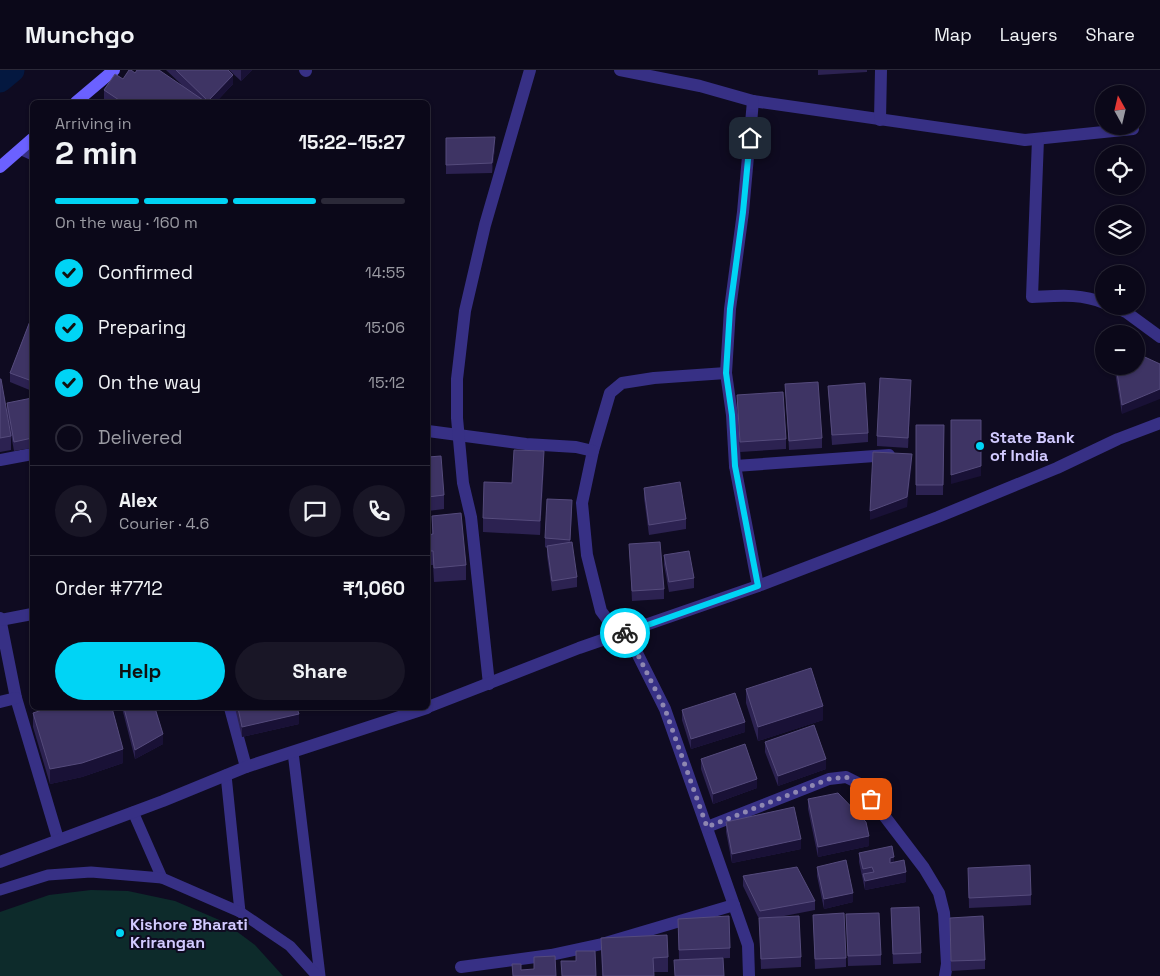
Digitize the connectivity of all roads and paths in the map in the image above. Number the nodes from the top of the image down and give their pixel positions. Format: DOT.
graph roads {
  1 [pos="114,70"];
  2 [pos="530,70"];
  3 [pos="620,70"];
  4 [pos="881,70"];
  5 [pos="78,100"];
  6 [pos="753,101"];
  7 [pos="880,120"];
  8 [pos="1095,133"];
  9 [pos="1038,139"];
  10 [pos="27,152"];
  11 [pos="0,167"];
  12 [pos="1095,299"];
  13 [pos="1130,315"];
  14 [pos="1160,337"];
  15 [pos="726,373"];
  16 [pos="1160,423"];
  17 [pos="430,431"];
  18 [pos="460,436"];
  19 [pos="593,451"];
  20 [pos="30,454"];
  21 [pos="898,455"];
  22 [pos="0,460"];
  23 [pos="735,466"];
  24 [pos="471,517"];
  25 [pos="454,518"];
  26 [pos="758,586"];
  27 [pos="30,614"];
  28 [pos="0,619"];
  29 [pos="619,635"];
  30 [pos="489,684"];
  31 [pos="16,698"];
  32 [pos="0,702"];
  33 [pos="430,706"];
  34 [pos="231,710"];
  35 [pos="418,710"];
  36 [pos="293,752"];
  37 [pos="246,767"];
  38 [pos="226,775"];
  39 [pos="133,812"];
  40 [pos="707,827"];
  41 [pos="58,839"];
  42 [pos="0,862"];
  43 [pos="162,878"];
  44 [pos="0,890"];
  45 [pos="734,905"];
  46 [pos="240,912"];
  47 [pos="460,967"];
  48 [pos="319,976"];
  49 [pos="749,976"];
  50 [pos="945,976"];
  1 -- 5 [label="street"];
  2 -- 18 [label="street"];
  3 -- 6 [label="street"];
  4 -- 7 [label="street"];
  6 -- 7 [label="street"];
  6 -- 15 [label="street"];
  7 -- 9 [label="street"];
  8 -- 9 [label="street"];
  9 -- 12 [label="street"];
  10 -- 11 [label="street"];
  13 -- 14 [label="street"];
  15 -- 19 [label="street"];
  15 -- 23 [label="street"];
  16 -- 26 [label="street"];
  17 -- 18 [label="street"];
  18 -- 19 [label="street"];
  18 -- 24 [label="street"];
  19 -- 29 [label="street"];
  20 -- 22 [label="street"];
  21 -- 23 [label="street"];
  23 -- 26 [label="street"];
  24 -- 25 [label="street"];
  24 -- 30 [label="street"];
  26 -- 29 [label="street"];
  27 -- 28 [label="street"];
  28 -- 31 [label="street"];
  29 -- 30 [label="street"];
  29 -- 40 [label="street"];
  30 -- 33 [label="street"];
  31 -- 32 [label="street"];
  31 -- 41 [label="street"];
  34 -- 37 [label="street"];
  35 -- 36 [label="street"];
  36 -- 37 [label="street"];
  36 -- 48 [label="lane"];
  37 -- 38 [label="street"];
  38 -- 39 [label="street"];
  38 -- 46 [label="lane"];
  39 -- 41 [label="street"];
  39 -- 43 [label="lane"];
  40 -- 45 [label="street"];
  40 -- 50 [label="street"];
  41 -- 42 [label="street"];
  43 -- 44 [label="lane"];
  43 -- 46 [label="lane"];
  45 -- 47 [label="street"];
  45 -- 49 [label="street"];
  46 -- 48 [label="lane"];
}
